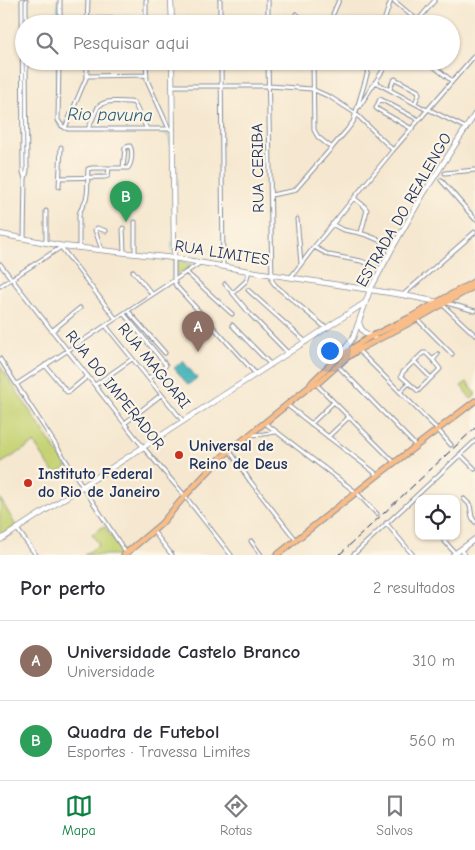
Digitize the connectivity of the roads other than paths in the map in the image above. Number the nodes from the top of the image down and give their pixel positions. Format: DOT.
graph roads {
  1 [pos="22,0"];
  2 [pos="26,0"];
  3 [pos="60,0"];
  4 [pos="88,0"];
  5 [pos="146,0"];
  6 [pos="171,0"];
  7 [pos="220,0"];
  8 [pos="268,0"];
  9 [pos="339,0"];
  10 [pos="392,0"];
  11 [pos="435,0"];
  12 [pos="333,14"];
  13 [pos="22,15"];
  14 [pos="26,15"];
  15 [pos="60,15"];
  16 [pos="88,15"];
  17 [pos="146,15"];
  18 [pos="172,15"];
  19 [pos="220,15"];
  20 [pos="268,15"];
  21 [pos="386,15"];
  22 [pos="408,15"];
  23 [pos="422,15"];
  24 [pos="475,56"];
  25 [pos="22,70"];
  26 [pos="26,70"];
  27 [pos="59,70"];
  28 [pos="86,70"];
  29 [pos="147,70"];
  30 [pos="172,70"];
  31 [pos="221,70"];
  32 [pos="268,70"];
  33 [pos="313,70"];
  34 [pos="368,70"];
  35 [pos="383,70"];
  36 [pos="438,70"];
  37 [pos="147,75"];
  38 [pos="86,76"];
  39 [pos="452,81"];
  40 [pos="375,82"];
  41 [pos="221,85"];
  42 [pos="172,86"];
  43 [pos="268,86"];
  44 [pos="312,89"];
  45 [pos="390,89"];
  46 [pos="414,103"];
  47 [pos="428,110"];
  48 [pos="356,112"];
  49 [pos="475,114"];
  50 [pos="419,120"];
  51 [pos="65,128"];
  52 [pos="466,128"];
  53 [pos="147,129"];
  54 [pos="171,129"];
  55 [pos="412,129"];
  56 [pos="88,130"];
  57 [pos="61,146"];
  58 [pos="332,148"];
  59 [pos="393,150"];
  60 [pos="109,168"];
  61 [pos="123,168"];
  62 [pos="440,168"];
  63 [pos="475,170"];
  64 [pos="445,174"];
  65 [pos="26,176"];
  66 [pos="60,178"];
  67 [pos="88,178"];
  68 [pos="433,180"];
  69 [pos="441,180"];
  70 [pos="59,187"];
  71 [pos="271,195"];
  72 [pos="354,198"];
  73 [pos="46,211"];
  74 [pos="297,219"];
  75 [pos="475,219"];
  76 [pos="135,222"];
  77 [pos="332,224"];
  78 [pos="124,228"];
  79 [pos="106,231"];
  80 [pos="475,232"];
  81 [pos="360,233"];
  82 [pos="0,234"];
  83 [pos="24,238"];
  84 [pos="46,242"];
  85 [pos="62,247"];
  86 [pos="314,247"];
  87 [pos="393,247"];
  88 [pos="79,248"];
  89 [pos="98,250"];
  90 [pos="124,252"];
  91 [pos="135,253"];
  92 [pos="174,258"];
  93 [pos="200,262"];
  94 [pos="301,263"];
  95 [pos="0,264"];
  96 [pos="224,266"];
  97 [pos="381,269"];
  98 [pos="133,271"];
  99 [pos="249,271"];
  100 [pos="186,272"];
  101 [pos="271,274"];
  102 [pos="291,277"];
  103 [pos="12,279"];
  104 [pos="174,280"];
  105 [pos="475,281"];
  106 [pos="225,284"];
  107 [pos="0,286"];
  108 [pos="475,286"];
  109 [pos="248,290"];
  110 [pos="370,290"];
  111 [pos="233,293"];
  112 [pos="152,294"];
  113 [pos="403,295"];
  114 [pos="366,302"];
  115 [pos="442,303"];
  116 [pos="459,307"];
  117 [pos="80,308"];
  118 [pos="355,309"];
  119 [pos="129,310"];
  120 [pos="475,311"];
  121 [pos="362,313"];
  122 [pos="124,314"];
  123 [pos="232,314"];
  124 [pos="453,314"];
  125 [pos="116,319"];
  126 [pos="417,319"];
  127 [pos="359,321"];
  128 [pos="232,324"];
  129 [pos="106,326"];
  130 [pos="327,328"];
  131 [pos="52,331"];
  132 [pos="475,335"];
  133 [pos="372,336"];
  134 [pos="380,338"];
  135 [pos="306,342"];
  136 [pos="68,350"];
  137 [pos="358,350"];
  138 [pos="165,353"];
  139 [pos="288,353"];
  140 [pos="438,354"];
  141 [pos="452,354"];
  142 [pos="337,358"];
  143 [pos="0,359"];
  144 [pos="132,359"];
  145 [pos="433,360"];
  146 [pos="414,361"];
  147 [pos="45,365"];
  148 [pos="271,365"];
  149 [pos="338,366"];
  150 [pos="256,374"];
  151 [pos="88,376"];
  152 [pos="148,378"];
  153 [pos="432,378"];
  154 [pos="314,383"];
  155 [pos="17,384"];
  156 [pos="95,384"];
  157 [pos="409,384"];
  158 [pos="400,392"];
  159 [pos="161,395"];
  160 [pos="475,401"];
  161 [pos="334,402"];
  162 [pos="286,405"];
  163 [pos="349,417"];
  164 [pos="183,421"];
  165 [pos="125,423"];
  166 [pos="265,423"];
  167 [pos="312,424"];
  168 [pos="438,430"];
  169 [pos="276,431"];
  170 [pos="250,435"];
  171 [pos="328,437"];
  172 [pos="475,441"];
  173 [pos="451,445"];
  174 [pos="416,446"];
  175 [pos="143,447"];
  176 [pos="230,451"];
  177 [pos="460,454"];
  178 [pos="395,462"];
  179 [pos="475,469"];
  180 [pos="377,476"];
  181 [pos="83,486"];
  182 [pos="357,493"];
  183 [pos="185,496"];
  184 [pos="464,499"];
  185 [pos="377,514"];
  186 [pos="475,522"];
  187 [pos="386,523"];
  188 [pos="17,529"];
  189 [pos="153,531"];
  190 [pos="297,539"];
  191 [pos="0,540"];
  192 [pos="443,540"];
  193 [pos="475,540"];
  194 [pos="251,542"];
  195 [pos="461,550"];
  196 [pos="126,554"];
  197 [pos="454,554"];
  198 [pos="36,555"];
  199 [pos="172,555"];
  200 [pos="231,555"];
  201 [pos="261,555"];
  202 [pos="277,555"];
  203 [pos="353,555"];
  204 [pos="413,555"];
  205 [pos="466,555"];
  1 -- 13 [label="street"];
  2 -- 14 [label="street"];
  3 -- 15 [label="street"];
  4 -- 16 [label="street"];
  5 -- 17 [label="street"];
  6 -- 18 [label="street"];
  7 -- 19 [label="street"];
  8 -- 20 [label="street"];
  9 -- 12 [label="street"];
  10 -- 21 [label="street"];
  10 -- 22 [label="street"];
  11 -- 23 [label="street"];
  24 -- 39 [label="street"];
  25 -- 65 [label="street"];
  26 -- 65 [label="street"];
  27 -- 51 [label="street"];
  28 -- 38 [label="street"];
  29 -- 37 [label="street"];
  30 -- 42 [label="street"];
  31 -- 41 [label="street"];
  32 -- 43 [label="street, RUA CERIBA"];
  33 -- 44 [label="street"];
  34 -- 48 [label="street"];
  35 -- 40 [label="street"];
  36 -- 39 [label="street"];
  37 -- 38 [label="street"];
  37 -- 54 [label="street"];
  38 -- 51 [label="street"];
  39 -- 47 [label="street"];
  40 -- 45 [label="street"];
  40 -- 48 [label="street"];
  41 -- 42 [label="street"];
  41 -- 43 [label="street"];
  41 -- 96 [label="street"];
  42 -- 54 [label="street"];
  43 -- 44 [label="street"];
  43 -- 71 [label="street, RUA CERIBA"];
  44 -- 48 [label="street"];
  44 -- 58 [label="street"];
  45 -- 46 [label="street"];
  45 -- 46 [label="street"];
  46 -- 47 [label="street"];
  47 -- 50 [label="street"];
  47 -- 52 [label="street"];
  48 -- 58 [label="street"];
  48 -- 59 [label="street"];
  49 -- 52 [label="street, ESTRADA DO REALENGO"];
  50 -- 55 [label="street"];
  50 -- 55 [label="street"];
  51 -- 56 [label="street"];
  52 -- 62 [label="street, ESTRADA DO REALENGO"];
  53 -- 54 [label="street"];
  53 -- 56 [label="street"];
  53 -- 56 [label="street"];
  54 -- 92 [label="street"];
  55 -- 59 [label="street"];
  57 -- 66 [label="street"];
  58 -- 71 [label="street"];
  59 -- 72 [label="street"];
  60 -- 61 [label="street"];
  60 -- 67 [label="street"];
  60 -- 67 [label="street"];
  61 -- 61 [label="street"];
  62 -- 64 [label="street"];
  62 -- 68 [label="street, ESTRADA DO REALENGO"];
  63 -- 64 [label="street"];
  64 -- 69 [label="street"];
  65 -- 83 [label="street"];
  66 -- 67 [label="street"];
  66 -- 70 [label="street"];
  67 -- 88 [label="street"];
  68 -- 69 [label="street"];
  68 -- 87 [label="street, ESTRADA DO REALENGO"];
  69 -- 75 [label="street"];
  71 -- 101 [label="street, RUA CERIBA"];
  72 -- 77 [label="street"];
  72 -- 81 [label="street"];
  73 -- 84 [label="street"];
  74 -- 94 [label="street"];
  76 -- 91 [label="street"];
  77 -- 81 [label="street"];
  77 -- 86 [label="street"];
  78 -- 90 [label="street"];
  79 -- 89 [label="street"];
  80 -- 113 [label="street"];
  81 -- 87 [label="street"];
  82 -- 83 [label="street, RUA LIMITES"];
  83 -- 84 [label="street, RUA LIMITES"];
  84 -- 85 [label="street, RUA LIMITES"];
  85 -- 88 [label="street, RUA LIMITES"];
  85 -- 103 [label="street"];
  85 -- 125 [label="street"];
  86 -- 94 [label="street"];
  86 -- 97 [label="street"];
  87 -- 97 [label="street, ESTRADA DO REALENGO"];
  88 -- 89 [label="street, RUA LIMITES"];
  89 -- 90 [label="street, RUA LIMITES"];
  90 -- 91 [label="street, RUA LIMITES"];
  91 -- 92 [label="street, RUA LIMITES"];
  92 -- 93 [label="street, RUA LIMITES"];
  92 -- 104 [label="street"];
  93 -- 96 [label="street, RUA LIMITES"];
  93 -- 100 [label="street"];
  94 -- 102 [label="street"];
  95 -- 103 [label="street, RUA DO IMPERADOR"];
  96 -- 99 [label="street, RUA LIMITES"];
  97 -- 110 [label="street, ESTRADA DO REALENGO"];
  98 -- 112 [label="street"];
  99 -- 101 [label="street, RUA LIMITES"];
  99 -- 111 [label="street"];
  100 -- 104 [label="street"];
  100 -- 123 [label="street"];
  101 -- 102 [label="street, RUA LIMITES"];
  101 -- 130 [label="street"];
  102 -- 110 [label="street, RUA LIMITES"];
  103 -- 107 [label="street"];
  103 -- 131 [label="street, RUA DO IMPERADOR"];
  104 -- 112 [label="street"];
  104 -- 150 [label="street"];
  105 -- 115 [label="main road"];
  106 -- 111 [label="street"];
  108 -- 115 [label="main road"];
  109 -- 135 [label="street"];
  110 -- 113 [label="street, RUA LIMITES"];
  110 -- 114 [label="street, ESTRADA DO REALENGO"];
  111 -- 139 [label="street"];
  112 -- 119 [label="street"];
  113 -- 115 [label="street, RUA LIMITES"];
  114 -- 118 [label="street"];
  114 -- 121 [label="street, ESTRADA DO REALENGO"];
  115 -- 116 [label="street, RUA LIMITES"];
  115 -- 124 [label="street"];
  115 -- 126 [label="main road"];
  115 -- 133 [label="main road"];
  116 -- 120 [label="street, RUA LIMITES"];
  116 -- 124 [label="street"];
  117 -- 131 [label="street"];
  118 -- 121 [label="street"];
  118 -- 130 [label="street"];
  119 -- 122 [label="street"];
  119 -- 138 [label="street"];
  121 -- 127 [label="street, ESTRADA DO REALENGO"];
  122 -- 125 [label="street"];
  122 -- 152 [label="street, RUA MAGOARI"];
  124 -- 132 [label="street"];
  125 -- 129 [label="street"];
  126 -- 134 [label="main road"];
  126 -- 141 [label="street"];
  127 -- 133 [label="street"];
  127 -- 142 [label="street, ESTRADA DO REALENGO"];
  128 -- 148 [label="street"];
  129 -- 136 [label="street"];
  129 -- 144 [label="street, RUA MAGOARI"];
  130 -- 135 [label="street"];
  131 -- 136 [label="street, RUA DO IMPERADOR"];
  133 -- 134 [label="street"];
  133 -- 142 [label="main road"];
  134 -- 137 [label="main road"];
  135 -- 139 [label="street"];
  136 -- 147 [label="street"];
  136 -- 151 [label="street, RUA DO IMPERADOR"];
  137 -- 149 [label="main road"];
  137 -- 158 [label="street"];
  139 -- 148 [label="street"];
  140 -- 145 [label="street"];
  142 -- 154 [label="main road"];
  143 -- 155 [label="street"];
  144 -- 152 [label="street, RUA MAGOARI"];
  144 -- 156 [label="street"];
  145 -- 146 [label="street"];
  145 -- 153 [label="street"];
  146 -- 153 [label="street"];
  146 -- 157 [label="street"];
  147 -- 151 [label="street"];
  147 -- 155 [label="street"];
  148 -- 150 [label="street"];
  149 -- 154 [label="main road"];
  149 -- 174 [label="street"];
  150 -- 164 [label="street"];
  151 -- 156 [label="street, RUA DO IMPERADOR"];
  152 -- 159 [label="street, RUA MAGOARI"];
  153 -- 157 [label="street"];
  154 -- 161 [label="street"];
  154 -- 162 [label="main road"];
  155 -- 181 [label="street"];
  156 -- 165 [label="street, RUA DO IMPERADOR"];
  157 -- 158 [label="street"];
  158 -- 168 [label="street"];
  159 -- 164 [label="street, RUA MAGOARI"];
  159 -- 165 [label="street"];
  160 -- 168 [label="main road"];
  161 -- 163 [label="street"];
  161 -- 167 [label="street"];
  162 -- 166 [label="main road"];
  162 -- 167 [label="street"];
  163 -- 171 [label="street"];
  163 -- 178 [label="street"];
  164 -- 175 [label="street"];
  165 -- 175 [label="street, RUA DO IMPERADOR"];
  166 -- 169 [label="street"];
  166 -- 170 [label="main road"];
  167 -- 171 [label="street"];
  168 -- 173 [label="street"];
  168 -- 174 [label="main road"];
  169 -- 170 [label="street"];
  169 -- 182 [label="street"];
  170 -- 176 [label="main road"];
  171 -- 180 [label="street"];
  172 -- 177 [label="street"];
  174 -- 178 [label="main road"];
  175 -- 181 [label="street"];
  175 -- 183 [label="street, RUA DO IMPERADOR"];
  176 -- 183 [label="main road"];
  176 -- 190 [label="street"];
  177 -- 179 [label="street"];
  177 -- 187 [label="street"];
  178 -- 180 [label="main road"];
  180 -- 182 [label="main road"];
  181 -- 188 [label="street"];
  181 -- 196 [label="street"];
  182 -- 185 [label="street"];
  182 -- 190 [label="main road"];
  183 -- 189 [label="main road"];
  183 -- 200 [label="street, RUA DO IMPERADOR"];
  184 -- 186 [label="street"];
  187 -- 203 [label="street"];
  187 -- 204 [label="street"];
  188 -- 191 [label="street"];
  188 -- 198 [label="street"];
  189 -- 196 [label="main road"];
  189 -- 199 [label="street"];
  190 -- 202 [label="main road"];
  192 -- 197 [label="street"];
  193 -- 195 [label="street"];
  194 -- 201 [label="street"];
  195 -- 197 [label="street"];
  195 -- 205 [label="street"];
}
